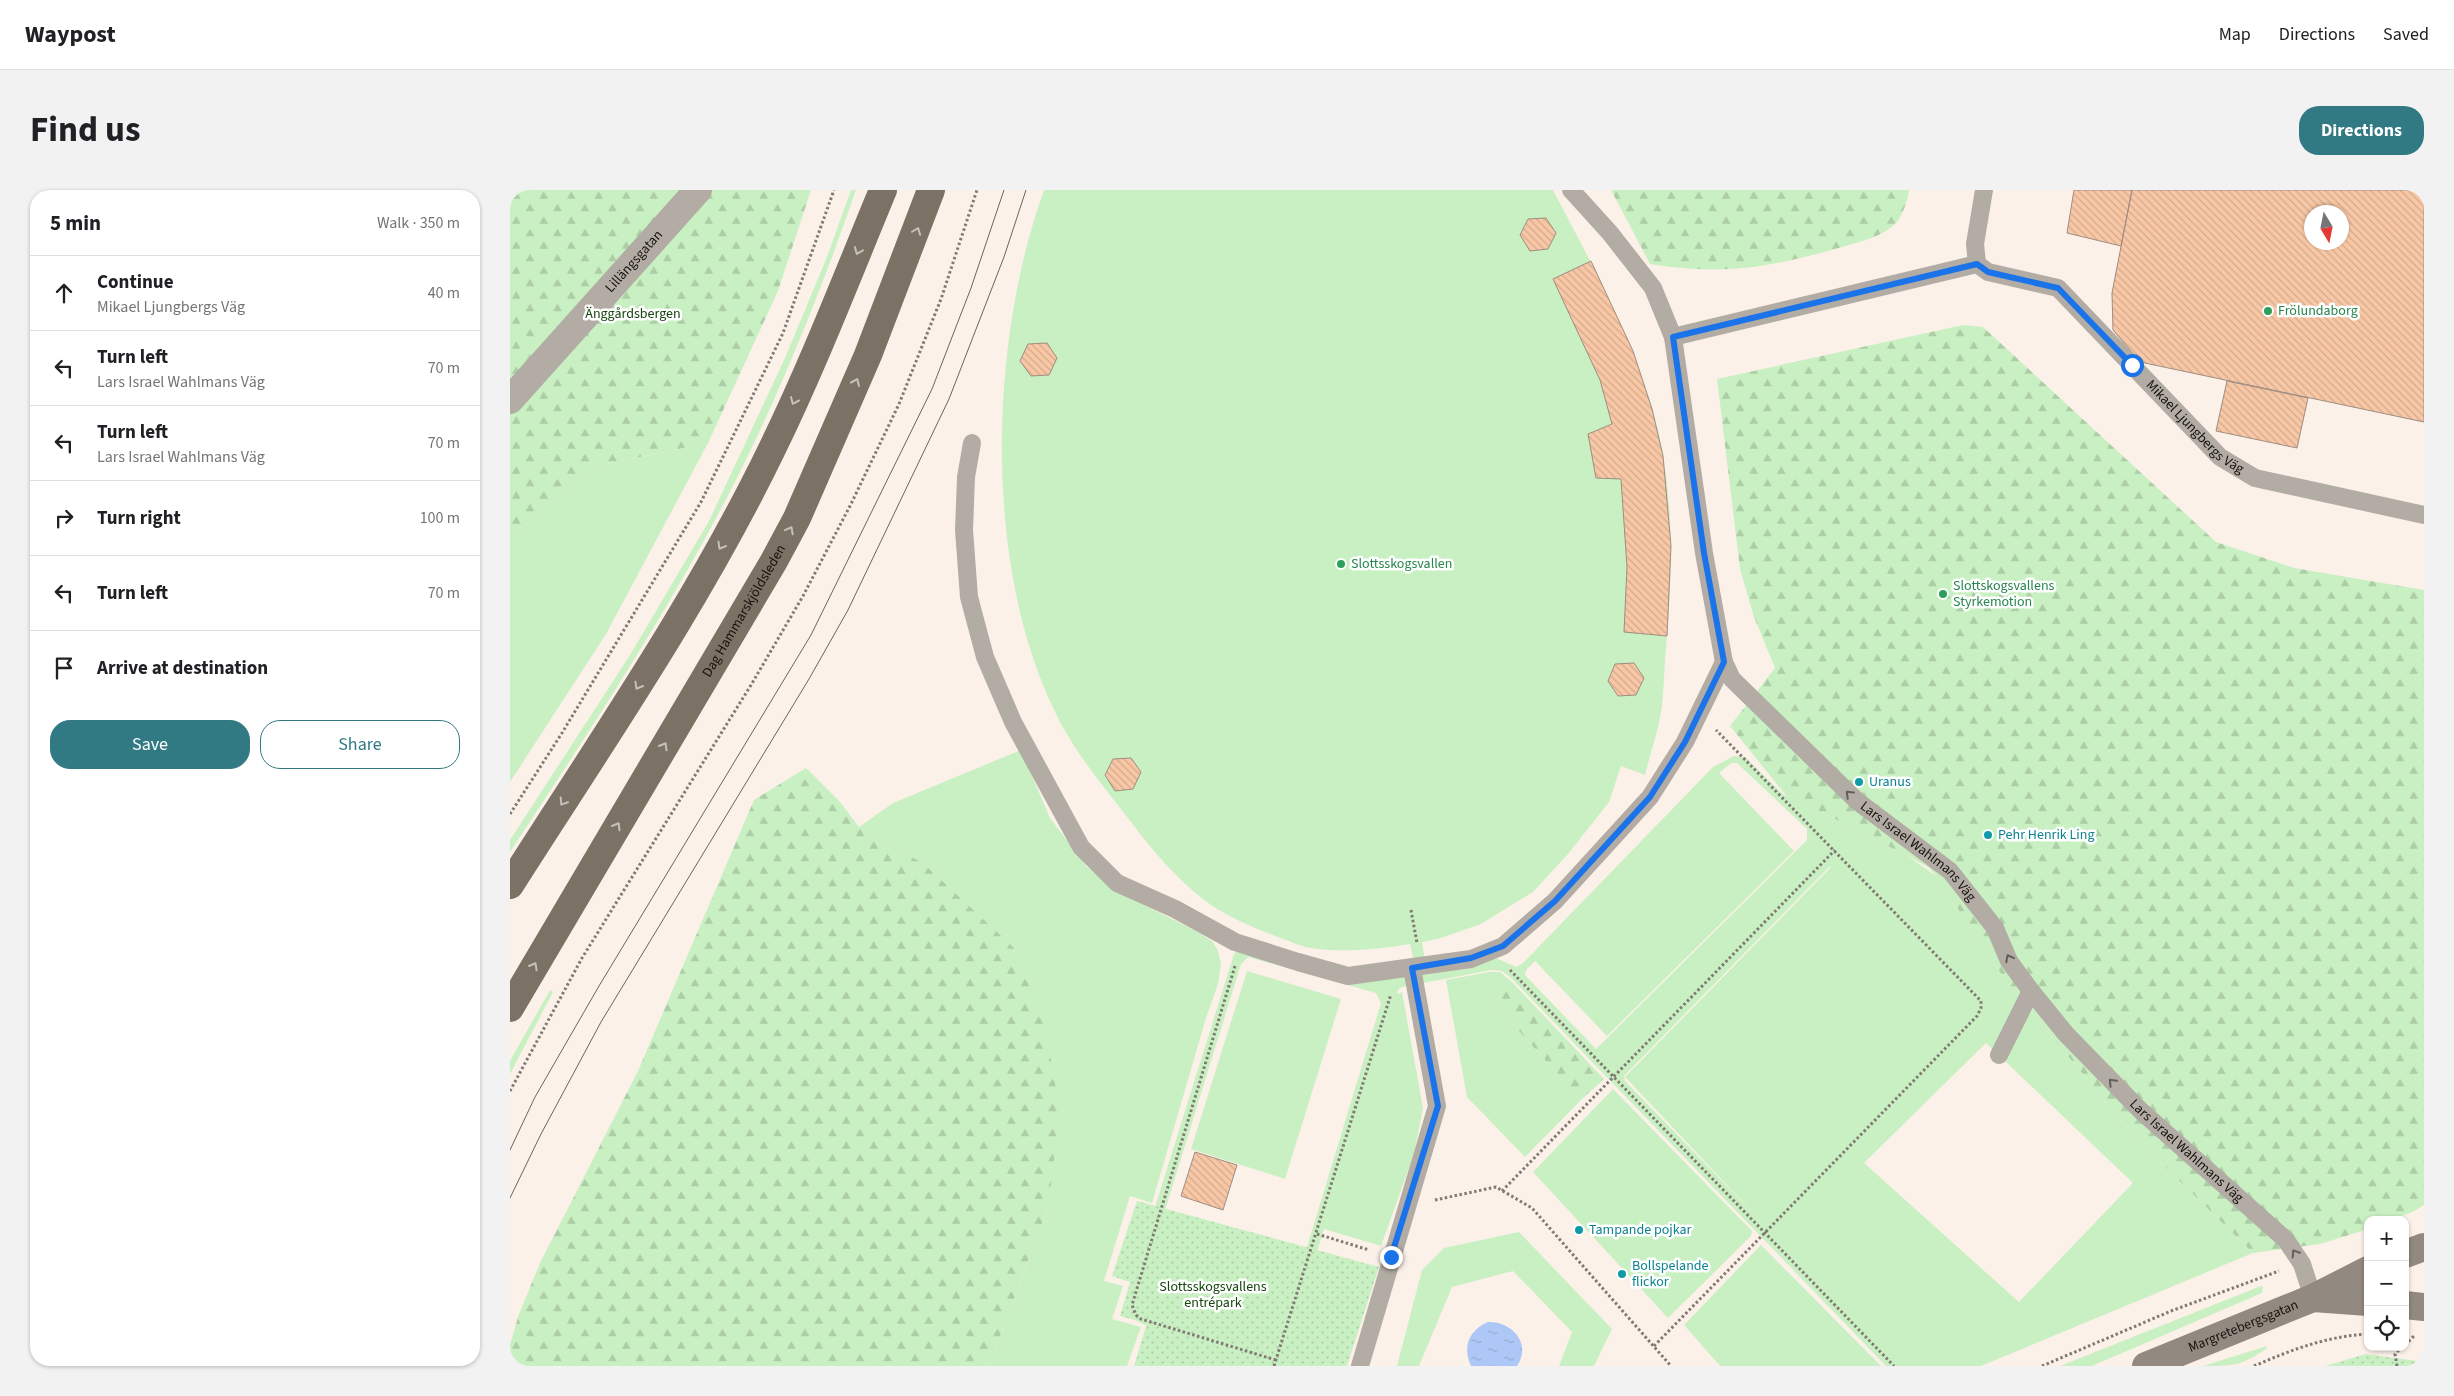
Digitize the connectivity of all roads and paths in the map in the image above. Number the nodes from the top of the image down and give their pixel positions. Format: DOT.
graph roads {
  1 [pos="698,190"];
  2 [pos="834,190"];
  3 [pos="883,190"];
  4 [pos="931,190"];
  5 [pos="977,190"];
  6 [pos="1571,190"];
  7 [pos="1984,190"];
  8 [pos="1977,264"];
  9 [pos="1673,337"];
  10 [pos="510,400"];
  11 [pos="972,443"];
  12 [pos="2424,515"];
  13 [pos="1724,662"];
  14 [pos="1712,726"];
  15 [pos="510,814"];
  16 [pos="1835,850"];
  17 [pos="510,885"];
  18 [pos="1235,964"];
  19 [pos="1412,968"];
  20 [pos="1508,969"];
  21 [pos="1392,991"];
  22 [pos="2031,991"];
  23 [pos="510,1008"];
  24 [pos="2000,1055"];
  25 [pos="1614,1078"];
  26 [pos="510,1091"];
  27 [pos="1502,1191"];
  28 [pos="1429,1202"];
  29 [pos="1764,1232"];
  30 [pos="1317,1234"];
  31 [pos="2424,1247"];
  32 [pos="2409,1253"];
  33 [pos="1391,1257"];
  34 [pos="2302,1264"];
  35 [pos="2364,1272"];
  36 [pos="2313,1298"];
  37 [pos="2364,1302"];
  38 [pos="2409,1305"];
  39 [pos="2424,1307"];
  40 [pos="2364,1334"];
  41 [pos="2414,1336"];
  42 [pos="2409,1340"];
  43 [pos="1654,1346"];
  44 [pos="2397,1351"];
  45 [pos="1276,1360"];
  46 [pos="1274,1366"];
  47 [pos="1360,1366"];
  48 [pos="1671,1366"];
  49 [pos="1894,1366"];
  50 [pos="2042,1366"];
  51 [pos="2146,1366"];
  52 [pos="2254,1366"];
  53 [pos="2397,1366"];
  1 -- 10 [label="street, Lillängsgatan"];
  2 -- 15 [label="path"];
  3 -- 17 [label="main road, one-way"];
  23 -- 4 [label="main road, Dag Hammarskjöldsleden, one-way"];
  5 -- 26 [label="path"];
  6 -- 9 [label="lane, Lars Israel Wahlmans Väg"];
  7 -- 8 [label="lane"];
  8 -- 9 [label="lane"];
  8 -- 12 [label="lane, Mikael Ljungbergs Väg"];
  9 -- 13 [label="lane, Lars Israel Wahlmans Väg"];
  11 -- 19 [label="lane"];
  13 -- 19 [label="lane"];
  22 -- 13 [label="lane, Lars Israel Wahlmans Väg, one-way"];
  14 -- 16 [label="path"];
  16 -- 25 [label="path"];
  16 -- 29 [label="path"];
  18 -- 45 [label="path"];
  19 -- 33 [label="lane"];
  20 -- 25 [label="path"];
  21 -- 30 [label="path"];
  22 -- 24 [label="lane"];
  34 -- 22 [label="lane, Lars Israel Wahlmans Väg, one-way"];
  25 -- 27 [label="path"];
  25 -- 29 [label="path"];
  27 -- 28 [label="path"];
  27 -- 43 [label="path"];
  29 -- 43 [label="path"];
  29 -- 49 [label="path"];
  30 -- 33 [label="path"];
  30 -- 45 [label="path"];
  31 -- 32 [label="main road"];
  33 -- 47 [label="lane"];
  34 -- 36 [label="lane, Lars Israel Wahlmans Väg"];
  34 -- 50 [label="path"];
  35 -- 36 [label="main road, Margretebergsgatan"];
  36 -- 37 [label="main road, Margretebergsgatan"];
  36 -- 51 [label="main road, Margretebergsgatan"];
  38 -- 39 [label="main road"];
  40 -- 52 [label="path"];
  41 -- 42 [label="path"];
  43 -- 48 [label="path"];
  44 -- 53 [label="path"];
  45 -- 46 [label="path"];
}
